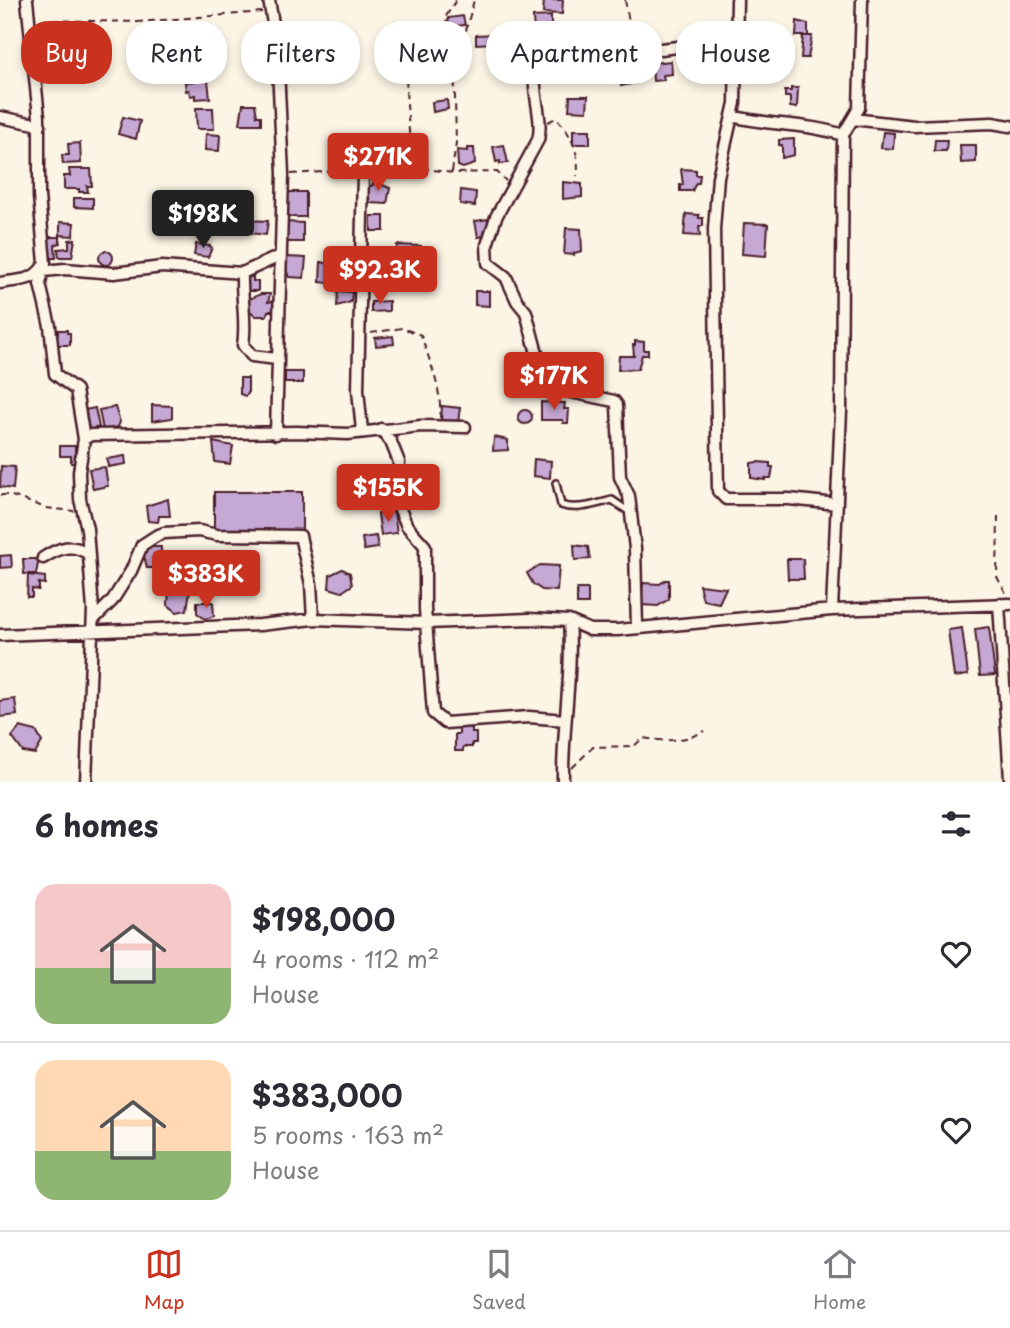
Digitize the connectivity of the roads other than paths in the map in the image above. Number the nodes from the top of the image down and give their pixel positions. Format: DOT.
graph roads {
  1 [pos="27,0"];
  2 [pos="737,0"];
  3 [pos="862,0"];
  4 [pos="269,6"];
  5 [pos="736,21"];
  6 [pos="676,47"];
  7 [pos="735,84"];
  8 [pos="732,116"];
  9 [pos="0,117"];
  10 [pos="853,119"];
  11 [pos="40,125"];
  12 [pos="1010,126"];
  13 [pos="843,135"];
  14 [pos="412,168"];
  15 [pos="280,256"];
  16 [pos="44,267"];
  17 [pos="242,273"];
  18 [pos="0,283"];
  19 [pos="277,359"];
  20 [pos="466,427"];
  21 [pos="381,429"];
  22 [pos="362,430"];
  23 [pos="276,433"];
  24 [pos="84,439"];
  25 [pos="556,482"];
  26 [pos="837,504"];
  27 [pos="631,513"];
  28 [pos="89,554"];
  29 [pos="43,558"];
  30 [pos="1005,601"];
  31 [pos="832,610"];
  32 [pos="313,619"];
  33 [pos="93,620"];
  34 [pos="569,621"];
  35 [pos="427,623"];
  36 [pos="637,628"];
  37 [pos="91,633"];
  38 [pos="1,637"];
  39 [pos="1009,718"];
  40 [pos="565,720"];
  41 [pos="563,778"];
  42 [pos="1010,779"];
  43 [pos="86,782"];
  1 -- 11 [label="street"];
  2 -- 5 [label="street"];
  3 -- 10 [label="street"];
  4 -- 15 [label="street"];
  6 -- 27 [label="street"];
  7 -- 8 [label="street"];
  8 -- 13 [label="street"];
  8 -- 26 [label="street"];
  9 -- 11 [label="street"];
  10 -- 12 [label="street"];
  10 -- 13 [label="street"];
  11 -- 16 [label="street"];
  13 -- 26 [label="street"];
  14 -- 22 [label="street"];
  15 -- 17 [label="street"];
  15 -- 19 [label="street"];
  16 -- 17 [label="street"];
  16 -- 18 [label="street"];
  16 -- 24 [label="street"];
  17 -- 19 [label="street"];
  19 -- 23 [label="street"];
  20 -- 21 [label="street"];
  21 -- 22 [label="street"];
  21 -- 35 [label="street"];
  22 -- 23 [label="street"];
  23 -- 24 [label="street"];
  24 -- 28 [label="street"];
  25 -- 27 [label="lane"];
  26 -- 31 [label="street"];
  27 -- 36 [label="street"];
  28 -- 29 [label="street"];
  28 -- 33 [label="street"];
  30 -- 31 [label="street"];
  30 -- 39 [label="street"];
  31 -- 36 [label="street"];
  32 -- 33 [label="street"];
  32 -- 35 [label="street"];
  32 -- 37 [label="street"];
  33 -- 37 [label="street"];
  34 -- 35 [label="street"];
  34 -- 36 [label="street"];
  34 -- 40 [label="street"];
  35 -- 40 [label="street"];
  37 -- 38 [label="street"];
  37 -- 43 [label="street"];
  39 -- 42 [label="street"];
  40 -- 41 [label="street"];
}
